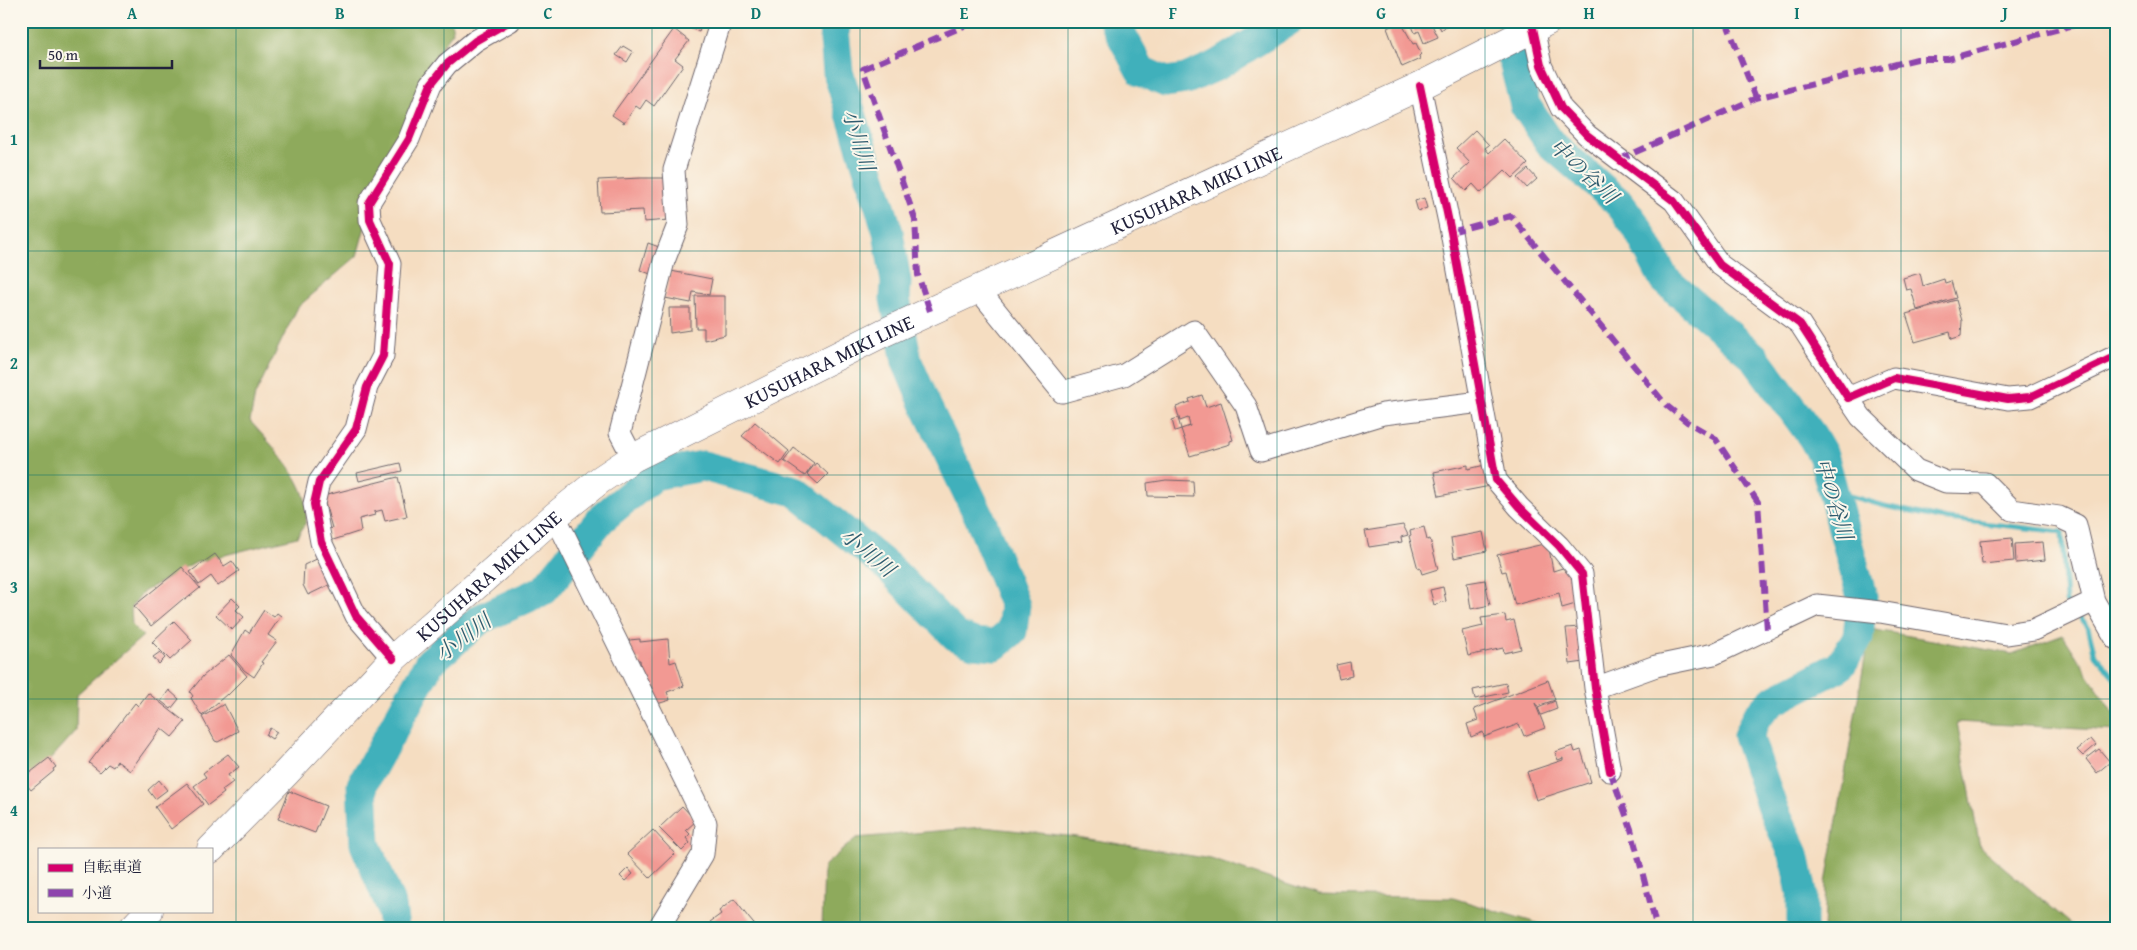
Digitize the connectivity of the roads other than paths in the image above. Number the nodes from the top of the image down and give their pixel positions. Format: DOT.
graph roads {
  1 [pos="510,21"];
  2 [pos="721,21"];
  3 [pos="1541,25"];
  4 [pos="1420,86"];
  5 [pos="978,289"];
  6 [pos="2116,356"];
  7 [pos="1848,398"];
  8 [pos="1481,402"];
  9 [pos="633,458"];
  10 [pos="561,526"];
  11 [pos="2089,603"];
  12 [pos="2116,639"];
  13 [pos="393,659"];
  14 [pos="1595,688"];
  15 [pos="1610,772"];
  16 [pos="212,848"];
  17 [pos="148,912"];
  18 [pos="132,929"];
  19 [pos="658,929"];
  1 -- 13 [label="street"];
  2 -- 9 [label="street"];
  3 -- 4 [label="main road, KUSUHARA MIKI LINE"];
  3 -- 7 [label="street"];
  4 -- 5 [label="main road, KUSUHARA MIKI LINE"];
  4 -- 8 [label="street"];
  5 -- 8 [label="street"];
  5 -- 9 [label="main road, KUSUHARA MIKI LINE"];
  6 -- 7 [label="street"];
  7 -- 11 [label="street"];
  8 -- 14 [label="street"];
  9 -- 10 [label="main road, KUSUHARA MIKI LINE"];
  10 -- 13 [label="main road, KUSUHARA MIKI LINE"];
  10 -- 19 [label="street"];
  11 -- 12 [label="street"];
  11 -- 14 [label="street"];
  13 -- 16 [label="main road, KUSUHARA MIKI LINE"];
  14 -- 15 [label="street"];
  17 -- 18 [label="main road"];
}
